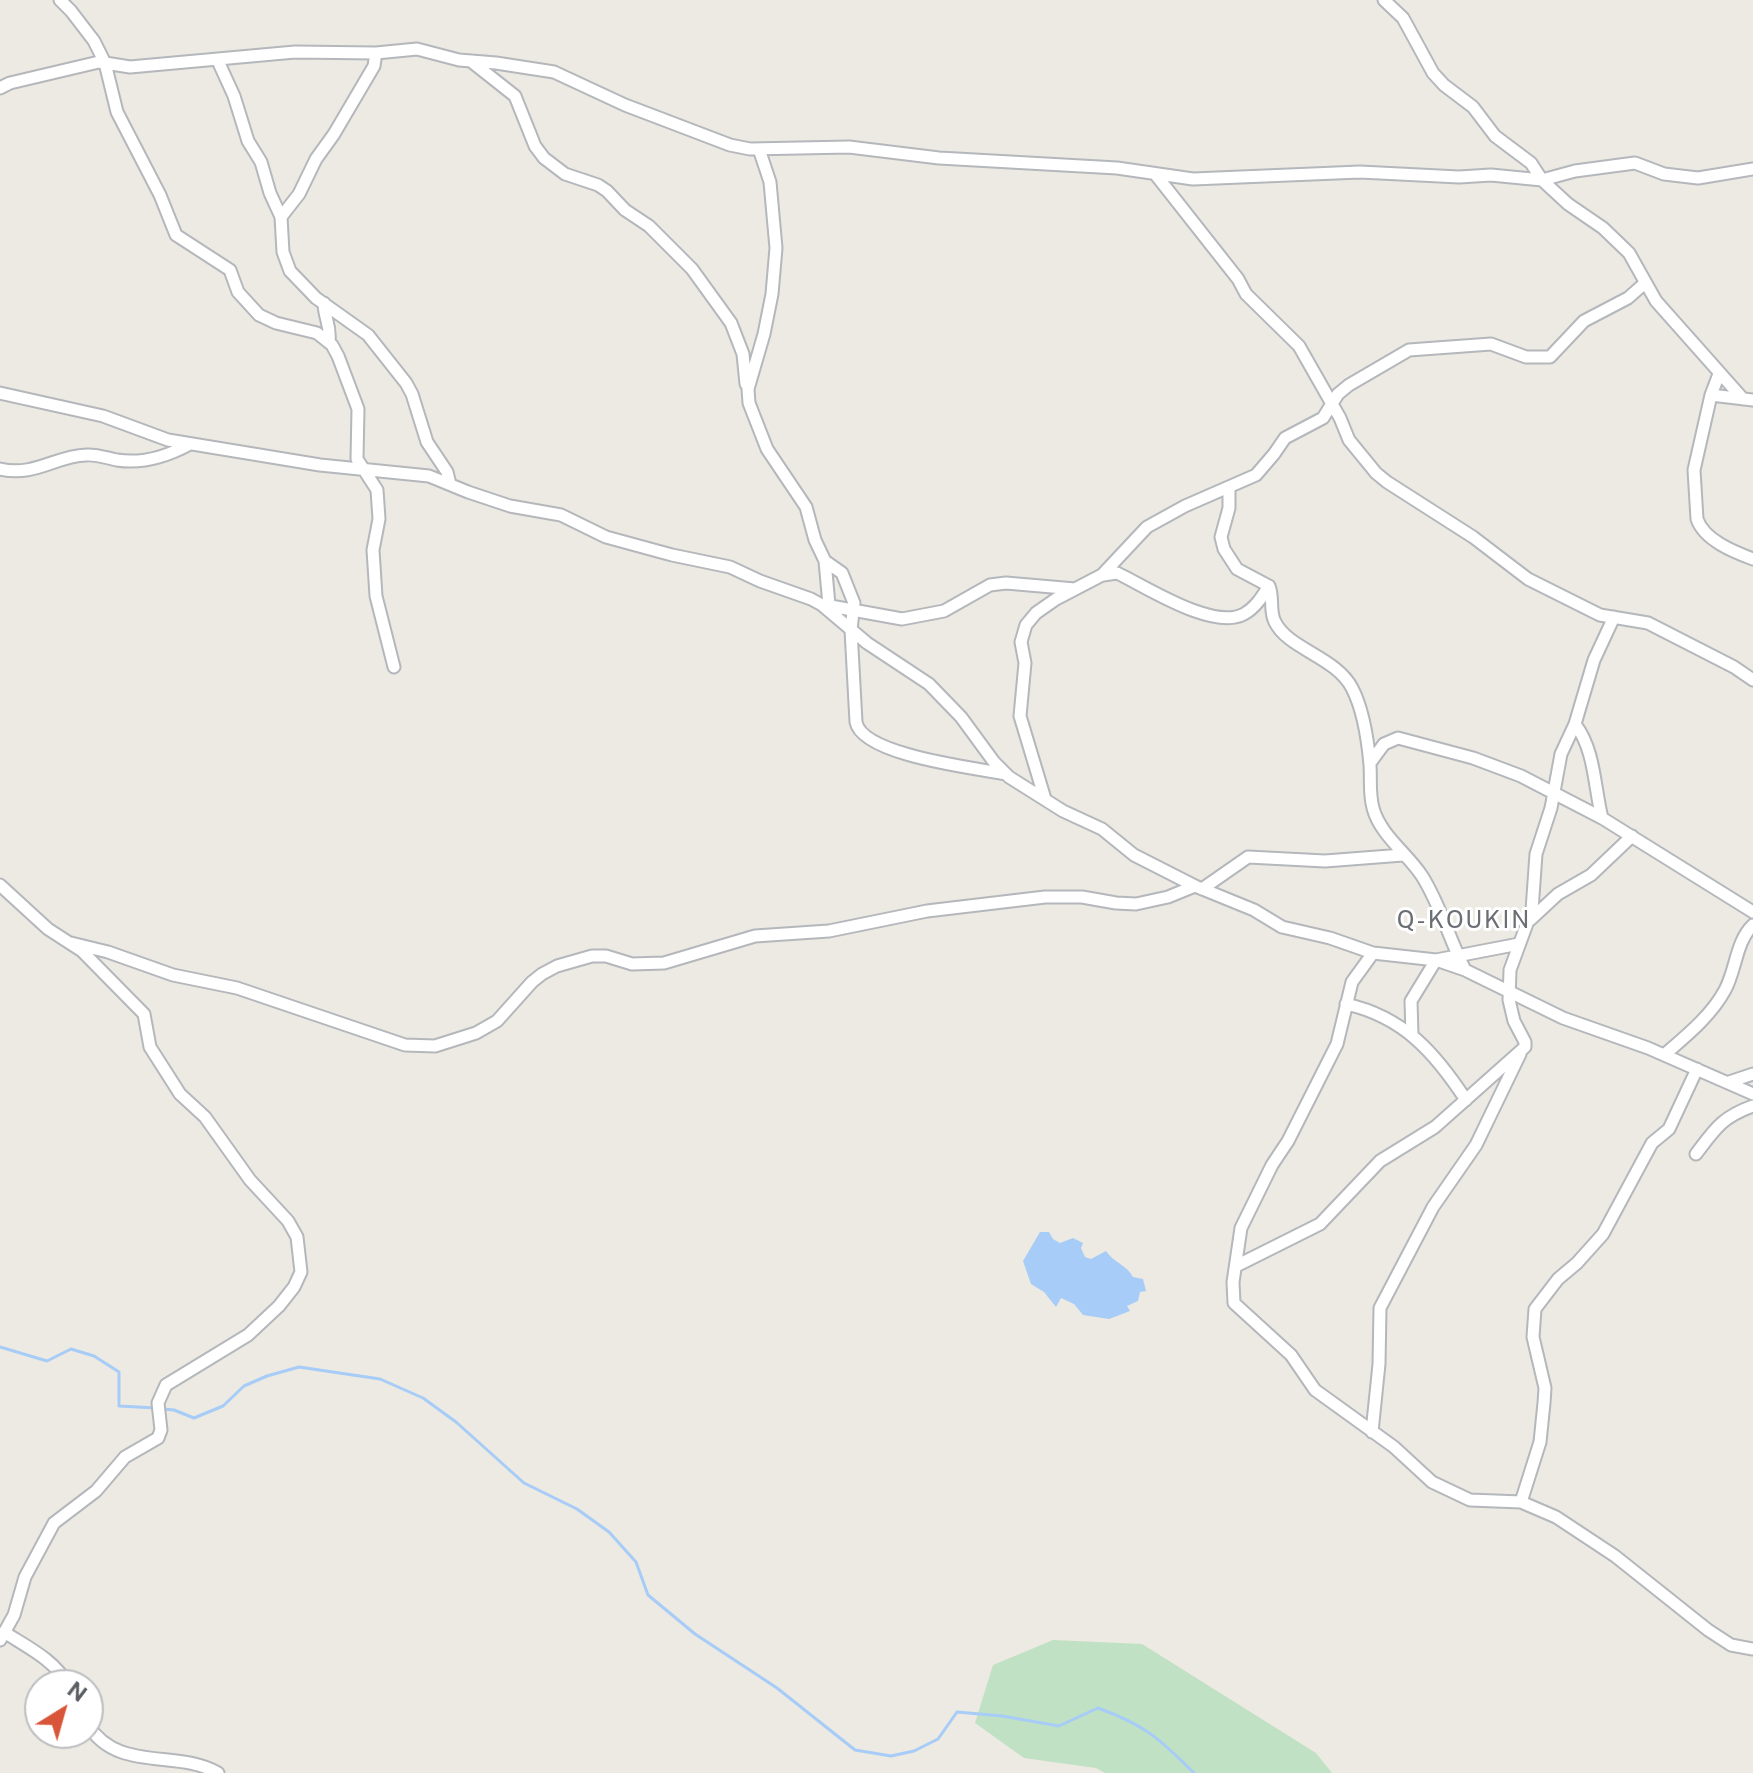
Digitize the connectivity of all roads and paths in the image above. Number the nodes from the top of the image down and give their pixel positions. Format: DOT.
graph roads {
  1 [pos="60,0"];
  2 [pos="1384,0"];
  3 [pos="376,53"];
  4 [pos="218,61"];
  5 [pos="471,61"];
  6 [pos="105,63"];
  7 [pos="0,88"];
  8 [pos="759,149"];
  9 [pos="1753,169"];
  10 [pos="1156,175"];
  11 [pos="1542,180"];
  12 [pos="281,217"];
  13 [pos="1645,283"];
  14 [pos="324,303"];
  15 [pos="329,342"];
  16 [pos="1719,374"];
  17 [pos="748,389"];
  18 [pos="0,393"];
  19 [pos="1711,395"];
  20 [pos="1748,400"];
  21 [pos="1332,405"];
  22 [pos="190,444"];
  23 [pos="0,469"];
  24 [pos="364,470"];
  25 [pos="450,484"];
  26 [pos="1229,488"];
  27 [pos="1753,559"];
  28 [pos="825,561"];
  29 [pos="1102,575"];
  30 [pos="1269,586"];
  31 [pos="1075,590"];
  32 [pos="826,605"];
  33 [pos="855,610"];
  34 [pos="1614,617"];
  35 [pos="851,630"];
  36 [pos="394,667"];
  37 [pos="1753,680"];
  38 [pos="1575,724"];
  39 [pos="1370,763"];
  40 [pos="1006,774"];
  41 [pos="1554,793"];
  42 [pos="1045,800"];
  43 [pos="1602,818"];
  44 [pos="1632,836"];
  45 [pos="1403,855"];
  46 [pos="0,885"];
  47 [pos="1198,887"];
  48 [pos="1753,912"];
  49 [pos="1530,920"];
  50 [pos="1753,925"];
  51 [pos="71,943"];
  52 [pos="1519,944"];
  53 [pos="1373,953"];
  54 [pos="1457,955"];
  55 [pos="1436,960"];
  56 [pos="1465,970"];
  57 [pos="1508,992"];
  58 [pos="1346,1004"];
  59 [pos="1412,1035"];
  60 [pos="1520,1053"];
  61 [pos="1664,1055"];
  62 [pos="1697,1069"];
  63 [pos="1753,1074"];
  64 [pos="1729,1082"];
  65 [pos="1753,1094"];
  66 [pos="1466,1100"];
  67 [pos="1753,1106"];
  68 [pos="1696,1154"];
  69 [pos="1236,1266"];
  70 [pos="1372,1432"];
  71 [pos="1521,1502"];
  72 [pos="2,1636"];
  73 [pos="1753,1649"];
  74 [pos="57,1669"];
  75 [pos="104,1742"];
  76 [pos="146,1760"];
  77 [pos="139,1773"];
  78 [pos="218,1773"];
  1 -- 6 [label="street"];
  2 -- 11 [label="street"];
  3 -- 4 [label="street"];
  3 -- 5 [label="street"];
  3 -- 12 [label="street"];
  4 -- 6 [label="street"];
  4 -- 12 [label="street"];
  5 -- 8 [label="street"];
  5 -- 17 [label="street"];
  6 -- 7 [label="street"];
  6 -- 15 [label="street"];
  8 -- 10 [label="street"];
  8 -- 17 [label="street"];
  9 -- 11 [label="street"];
  10 -- 11 [label="street"];
  10 -- 21 [label="street"];
  11 -- 13 [label="street"];
  12 -- 14 [label="street"];
  13 -- 16 [label="street"];
  13 -- 21 [label="street"];
  14 -- 15 [label="street"];
  14 -- 25 [label="street"];
  15 -- 24 [label="street"];
  16 -- 19 [label="street"];
  16 -- 20 [label="street"];
  17 -- 28 [label="street"];
  18 -- 22 [label="street"];
  19 -- 20 [label="street"];
  19 -- 27 [label="street"];
  21 -- 26 [label="street"];
  21 -- 34 [label="street"];
  22 -- 23 [label="street"];
  22 -- 24 [label="street"];
  24 -- 25 [label="street"];
  24 -- 36 [label="street"];
  25 -- 32 [label="street"];
  26 -- 29 [label="street"];
  26 -- 30 [label="street"];
  28 -- 32 [label="street"];
  28 -- 33 [label="street"];
  29 -- 30 [label="street"];
  29 -- 31 [label="street"];
  30 -- 39 [label="street"];
  31 -- 33 [label="street"];
  31 -- 42 [label="street"];
  32 -- 33 [label="street"];
  32 -- 35 [label="street"];
  33 -- 35 [label="street"];
  34 -- 37 [label="street"];
  34 -- 38 [label="street"];
  35 -- 40 [label="street"];
  35 -- 40 [label="street"];
  38 -- 41 [label="street"];
  38 -- 43 [label="street"];
  39 -- 41 [label="street"];
  39 -- 45 [label="street"];
  40 -- 42 [label="street"];
  41 -- 43 [label="street"];
  41 -- 49 [label="street"];
  42 -- 47 [label="street"];
  43 -- 44 [label="street"];
  44 -- 48 [label="street"];
  44 -- 49 [label="street"];
  45 -- 47 [label="street"];
  45 -- 54 [label="street"];
  46 -- 51 [label="street"];
  47 -- 51 [label="street"];
  47 -- 53 [label="street"];
  49 -- 52 [label="street"];
  50 -- 61 [label="street"];
  51 -- 72 [label="street"];
  52 -- 54 [label="street"];
  52 -- 57 [label="street"];
  53 -- 55 [label="street"];
  53 -- 58 [label="street"];
  54 -- 55 [label="street"];
  54 -- 56 [label="street"];
  55 -- 56 [label="street"];
  55 -- 59 [label="street"];
  56 -- 57 [label="street"];
  57 -- 60 [label="street"];
  57 -- 61 [label="street"];
  58 -- 59 [label="street"];
  58 -- 69 [label="street"];
  59 -- 66 [label="street"];
  60 -- 66 [label="street"];
  60 -- 70 [label="street"];
  61 -- 62 [label="street"];
  62 -- 64 [label="street"];
  62 -- 71 [label="street"];
  63 -- 64 [label="street"];
  64 -- 65 [label="street"];
  66 -- 69 [label="street"];
  67 -- 68 [label="street"];
  69 -- 70 [label="street"];
  70 -- 71 [label="street"];
  71 -- 73 [label="street"];
  72 -- 74 [label="street"];
  75 -- 76 [label="street"];
  76 -- 77 [label="street"];
  76 -- 78 [label="street"];
}
